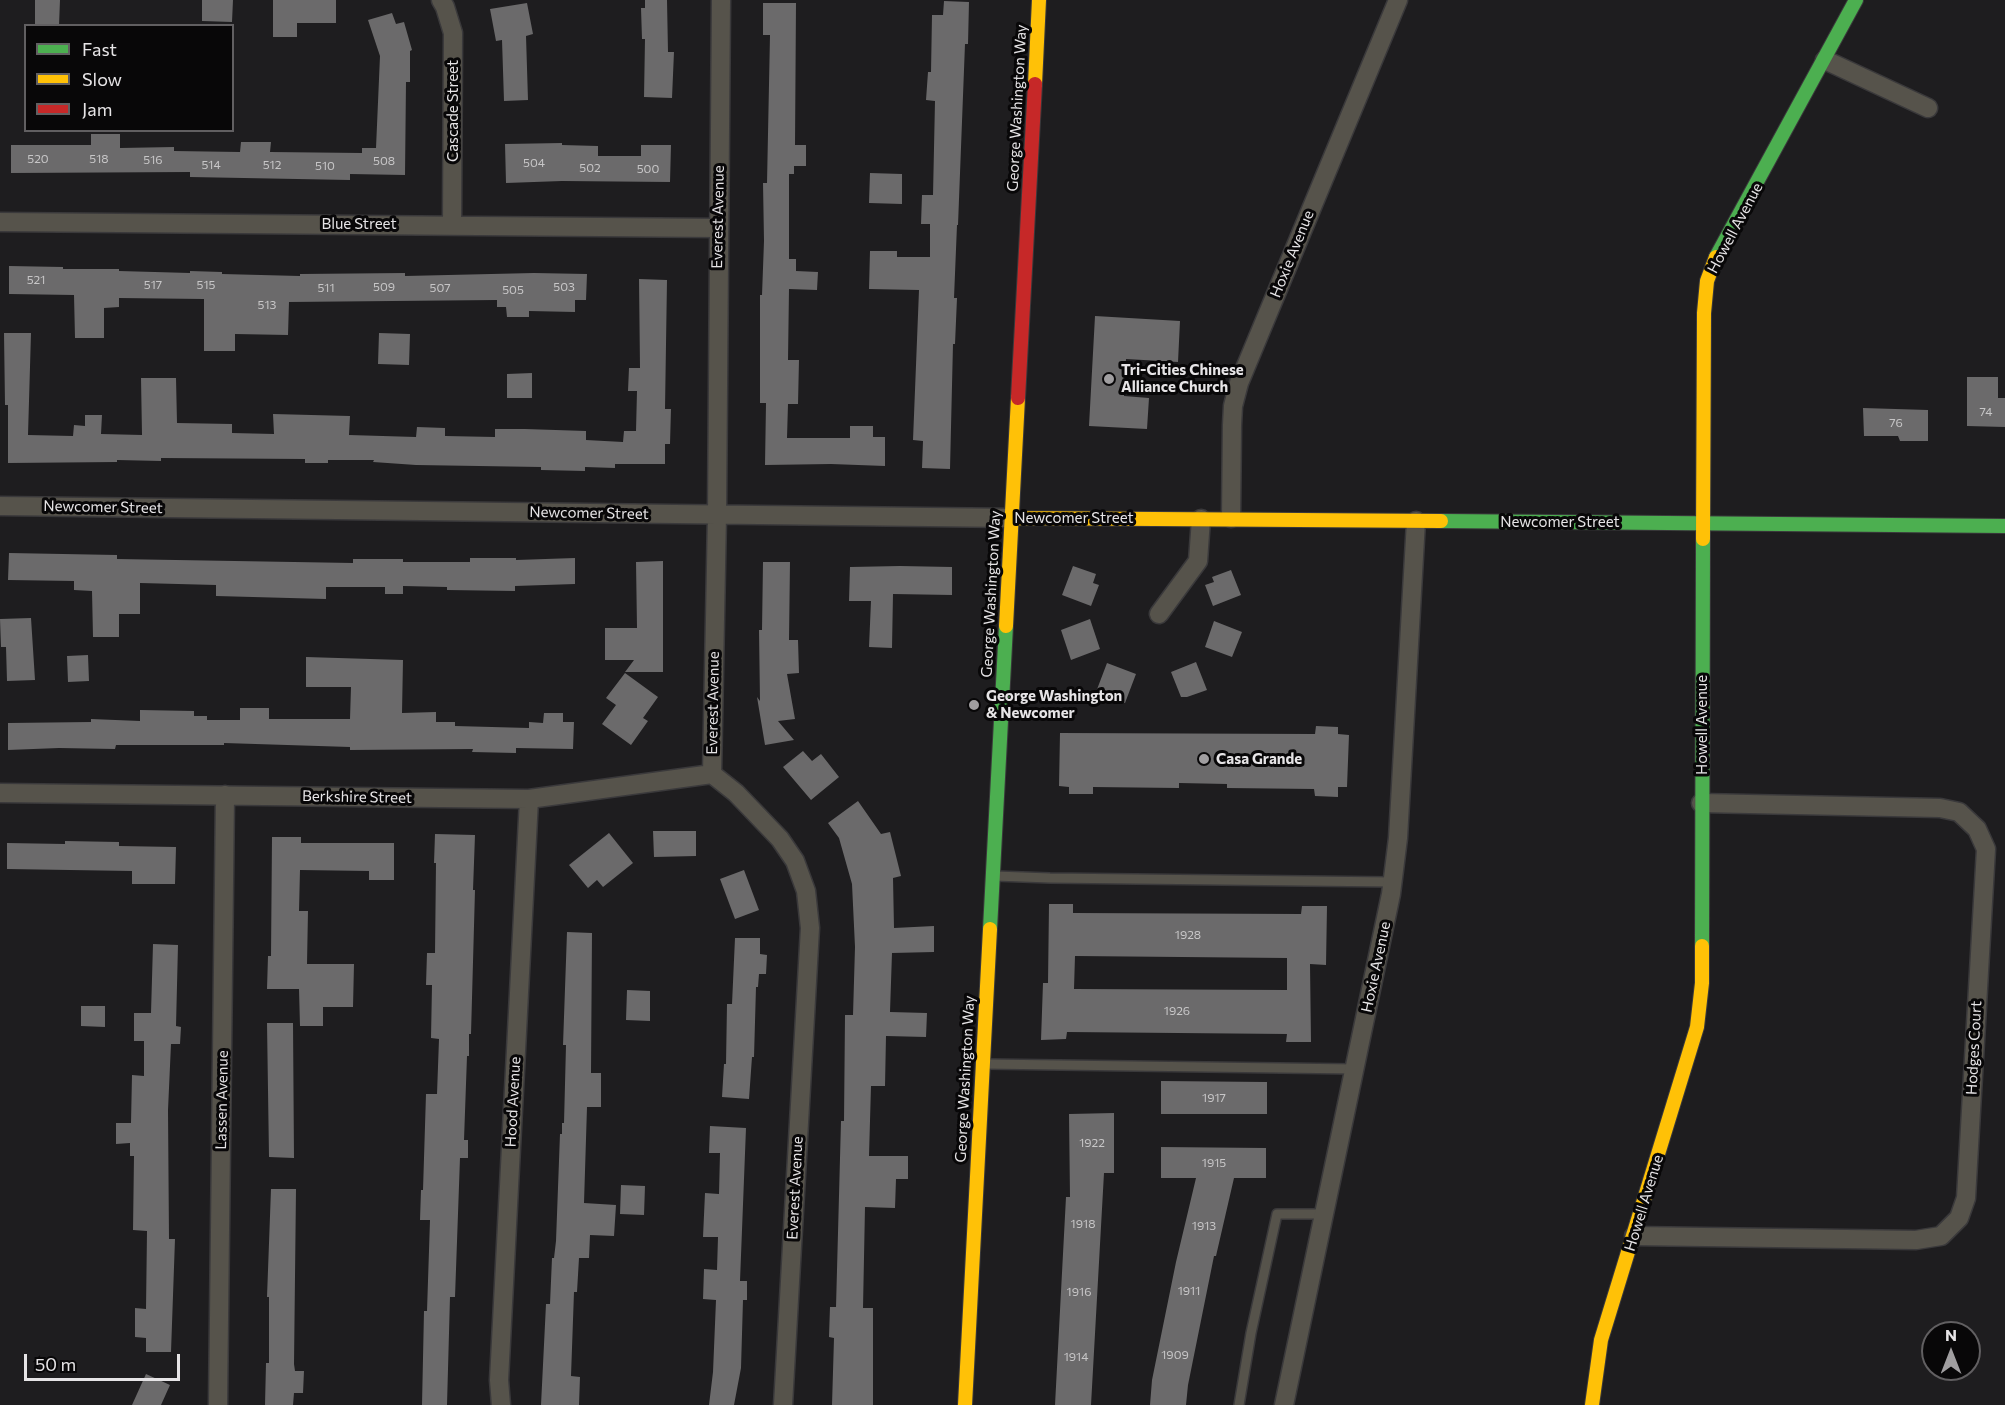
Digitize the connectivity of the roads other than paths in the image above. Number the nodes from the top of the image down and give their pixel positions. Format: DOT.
graph roads {
  1 [pos="441,0"];
  2 [pos="721,0"];
  3 [pos="1039,0"];
  4 [pos="1398,0"];
  5 [pos="1856,0"];
  6 [pos="1825,60"];
  7 [pos="1928,108"];
  8 [pos="0,222"];
  9 [pos="452,225"];
  10 [pos="718,228"];
  11 [pos="0,506"];
  12 [pos="717,515"];
  13 [pos="1012,518"];
  14 [pos="1231,518"];
  15 [pos="1201,519"];
  16 [pos="1416,521"];
  17 [pos="1703,523"];
  18 [pos="2005,526"];
  19 [pos="1159,614"];
  20 [pos="712,774"];
  21 [pos="0,793"];
  22 [pos="225,795"];
  23 [pos="529,799"];
  24 [pos="1701,803"];
  25 [pos="993,875"];
  26 [pos="1392,882"];
  27 [pos="983,1064"];
  28 [pos="1355,1069"];
  29 [pos="1323,1214"];
  30 [pos="1634,1236"];
  31 [pos="218,1405"];
  32 [pos="501,1405"];
  33 [pos="783,1405"];
  34 [pos="965,1405"];
  35 [pos="1239,1405"];
  36 [pos="1284,1405"];
  37 [pos="1592,1405"];
  1 -- 9 [label="street, Cascade Street"];
  2 -- 10 [label="street, Everest Avenue"];
  3 -- 13 [label="street, George Washington Way"];
  4 -- 14 [label="street, Hoxie Avenue"];
  5 -- 6 [label="street, Howell Avenue"];
  6 -- 7 [label="street"];
  6 -- 17 [label="street, Howell Avenue"];
  8 -- 9 [label="street, Blue Street"];
  9 -- 10 [label="street, Blue Street"];
  10 -- 12 [label="street, Everest Avenue"];
  11 -- 12 [label="street, Newcomer Street"];
  12 -- 13 [label="street, Newcomer Street"];
  12 -- 20 [label="street, Everest Avenue"];
  13 -- 15 [label="street, Newcomer Street"];
  13 -- 25 [label="street, George Washington Way"];
  14 -- 15 [label="street, Newcomer Street"];
  14 -- 16 [label="street, Newcomer Street"];
  15 -- 19 [label="street"];
  16 -- 17 [label="street, Newcomer Street"];
  16 -- 26 [label="street, Hoxie Avenue"];
  17 -- 18 [label="street, Newcomer Street"];
  17 -- 24 [label="street, Howell Avenue"];
  20 -- 23 [label="street, Berkshire Street"];
  20 -- 33 [label="street, Everest Avenue"];
  21 -- 22 [label="street, Berkshire Street"];
  22 -- 23 [label="street, Berkshire Street"];
  22 -- 31 [label="street, Lassen Avenue"];
  23 -- 32 [label="street, Hood Avenue"];
  24 -- 30 [label="street, Howell Avenue"];
  24 -- 30 [label="street, Hodges Court"];
  25 -- 26 [label="lane"];
  25 -- 27 [label="street, George Washington Way"];
  26 -- 28 [label="street, Hoxie Avenue"];
  27 -- 28 [label="lane"];
  27 -- 34 [label="street, George Washington Way"];
  28 -- 29 [label="street, Hoxie Avenue"];
  29 -- 35 [label="lane"];
  29 -- 36 [label="street, Hoxie Avenue"];
  30 -- 37 [label="street, Howell Avenue"];
}
